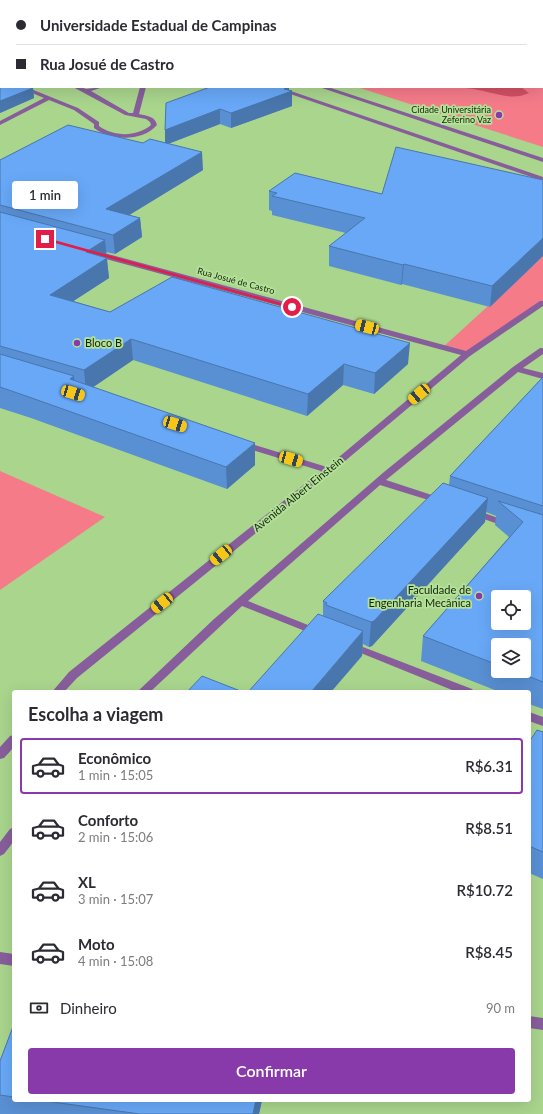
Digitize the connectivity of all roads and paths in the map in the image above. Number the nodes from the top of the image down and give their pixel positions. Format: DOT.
graph roads {
  1 [pos="24,88"];
  2 [pos="78,88"];
  3 [pos="96,88"];
  4 [pos="143,88"];
  5 [pos="276,88"];
  6 [pos="325,88"];
  7 [pos="86,91"];
  8 [pos="49,98"];
  9 [pos="136,115"];
  10 [pos="0,123"];
  11 [pos="543,160"];
  12 [pos="543,179"];
  13 [pos="83,250"];
  14 [pos="543,303"];
  15 [pos="543,350"];
  16 [pos="467,354"];
  17 [pos="516,369"];
  18 [pos="543,376"];
  19 [pos="232,441"];
  20 [pos="328,470"];
  21 [pos="379,481"];
  22 [pos="452,505"];
  23 [pos="467,510"];
  24 [pos="520,528"];
  25 [pos="241,602"];
  26 [pos="328,636"];
  27 [pos="342,642"];
  28 [pos="60,690"];
  29 [pos="145,690"];
  30 [pos="463,690"];
  31 [pos="531,717"];
  32 [pos="543,722"];
  33 [pos="12,741"];
  34 [pos="0,754"];
  35 [pos="12,835"];
  36 [pos="0,851"];
  37 [pos="0,958"];
  38 [pos="12,960"];
  39 [pos="531,1022"];
  40 [pos="543,1024"];
  1 -- 8 [label="street"];
  2 -- 7 [label="street"];
  3 -- 7 [label="street"];
  4 -- 9 [label="street"];
  5 -- 12 [label="street"];
  6 -- 11 [label="street"];
  7 -- 9 [label="street"];
  8 -- 9 [label="street"];
  8 -- 10 [label="street"];
  13 -- 16 [label="street, Rua Josué de Castro"];
  14 -- 16 [label="street, Avenida Albert Einstein"];
  15 -- 17 [label="street"];
  16 -- 20 [label="street, Avenida Albert Einstein"];
  17 -- 18 [label="street"];
  17 -- 21 [label="street"];
  19 -- 20 [label="street"];
  20 -- 28 [label="street, Avenida Albert Einstein"];
  21 -- 22 [label="street"];
  21 -- 25 [label="street"];
  23 -- 24 [label="street"];
  25 -- 26 [label="street"];
  25 -- 29 [label="street"];
  27 -- 30 [label="street"];
  31 -- 32 [label="street"];
  33 -- 34 [label="street"];
  35 -- 36 [label="street"];
  37 -- 38 [label="street"];
  39 -- 40 [label="street"];
}
